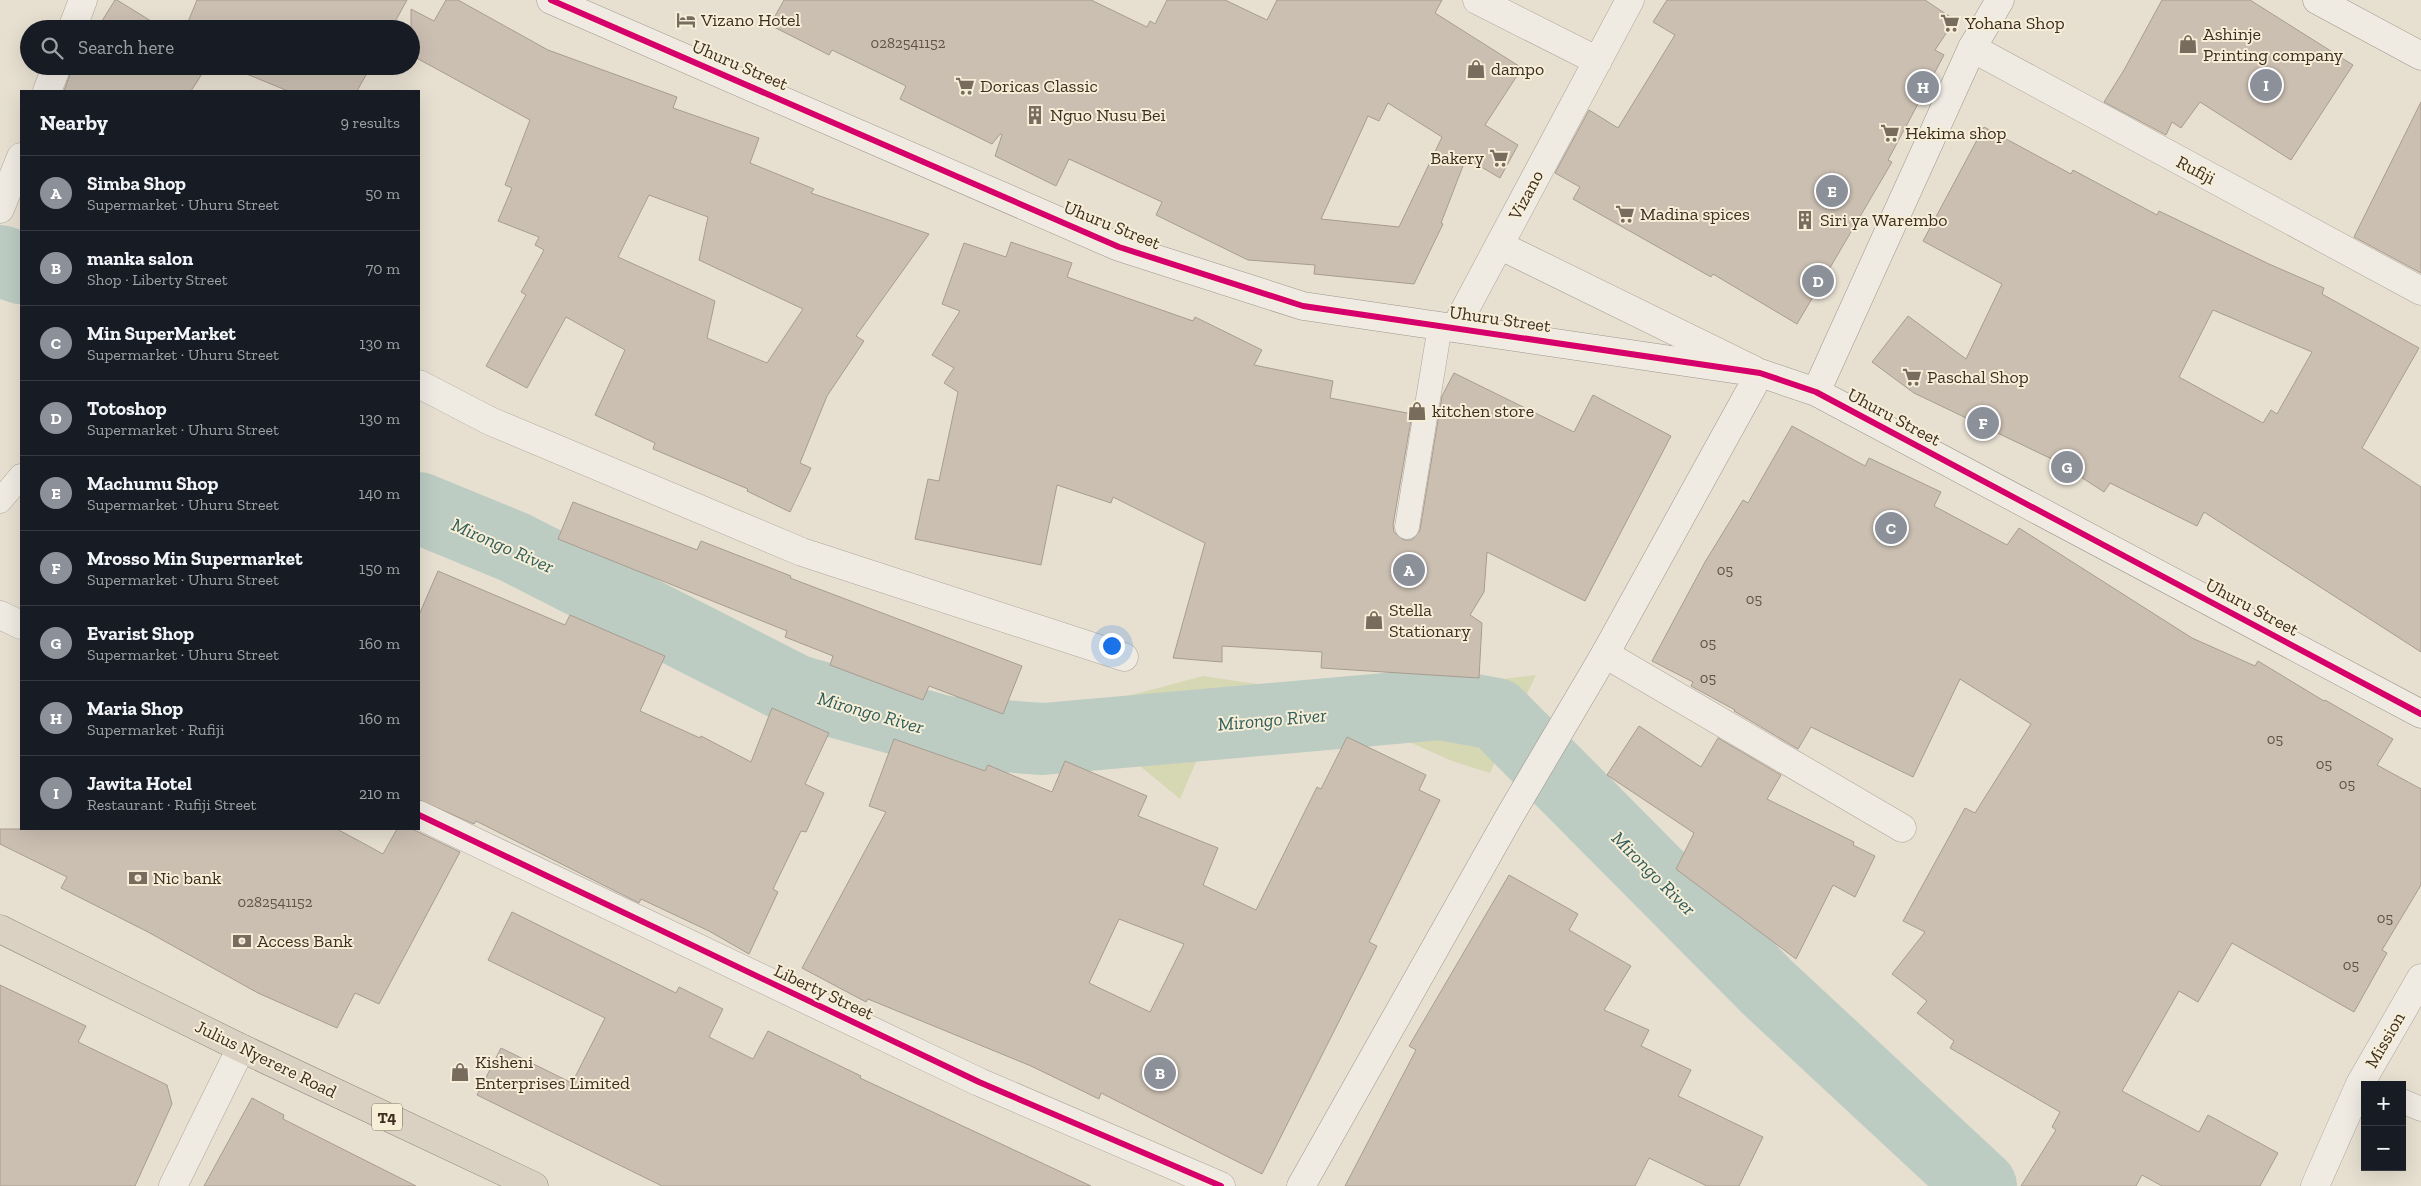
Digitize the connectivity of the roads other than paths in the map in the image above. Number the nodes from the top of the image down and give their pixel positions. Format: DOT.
graph roads {
  1 [pos="84,0"];
  2 [pos="551,0"];
  3 [pos="1477,0"];
  4 [pos="1630,0"];
  5 [pos="2000,0"];
  6 [pos="2317,0"];
  7 [pos="76,20"];
  8 [pos="1972,48"];
  9 [pos="2421,56"];
  10 [pos="1598,61"];
  11 [pos="53,75"];
  12 [pos="47,90"];
  13 [pos="1499,245"];
  14 [pos="2421,291"];
  15 [pos="1448,327"];
  16 [pos="1760,373"];
  17 [pos="420,385"];
  18 [pos="1816,392"];
  19 [pos="20,477"];
  20 [pos="0,501"];
  21 [pos="1407,527"];
  22 [pos="0,615"];
  23 [pos="20,625"];
  24 [pos="1605,654"];
  25 [pos="1124,657"];
  26 [pos="2421,714"];
  27 [pos="420,815"];
  28 [pos="1902,828"];
  29 [pos="0,929"];
  30 [pos="2421,978"];
  31 [pos="241,1048"];
  32 [pos="2364,1081"];
  33 [pos="2361,1086"];
  34 [pos="2406,1103"];
  35 [pos="2421,1109"];
  36 [pos="173,1186"];
  37 [pos="534,1186"];
  38 [pos="1221,1186"];
  39 [pos="1301,1186"];
  40 [pos="2315,1186"];
  1 -- 7 [label="street"];
  2 -- 15 [label="street, Uhuru Street"];
  3 -- 10 [label="street"];
  4 -- 10 [label="street, Vizano"];
  5 -- 8 [label="street"];
  6 -- 9 [label="street"];
  8 -- 14 [label="street, Rufiji"];
  8 -- 18 [label="street"];
  10 -- 13 [label="street, Vizano"];
  11 -- 12 [label="street"];
  13 -- 15 [label="street, Vizano"];
  13 -- 16 [label="street"];
  15 -- 16 [label="street, Uhuru Street"];
  15 -- 21 [label="lane"];
  16 -- 18 [label="street, Uhuru Street"];
  16 -- 24 [label="street"];
  17 -- 25 [label="street"];
  18 -- 26 [label="street, Uhuru Street"];
  19 -- 20 [label="lane"];
  22 -- 23 [label="street"];
  24 -- 28 [label="street"];
  24 -- 39 [label="street"];
  27 -- 38 [label="street, Liberty Street"];
  29 -- 31 [label="highway, Julius Nyerere Road / T4"];
  30 -- 32 [label="street, Mission"];
  31 -- 36 [label="street"];
  31 -- 37 [label="highway, Julius Nyerere Road / T4"];
  33 -- 40 [label="street, Mission"];
  34 -- 35 [label="lane"];
}
